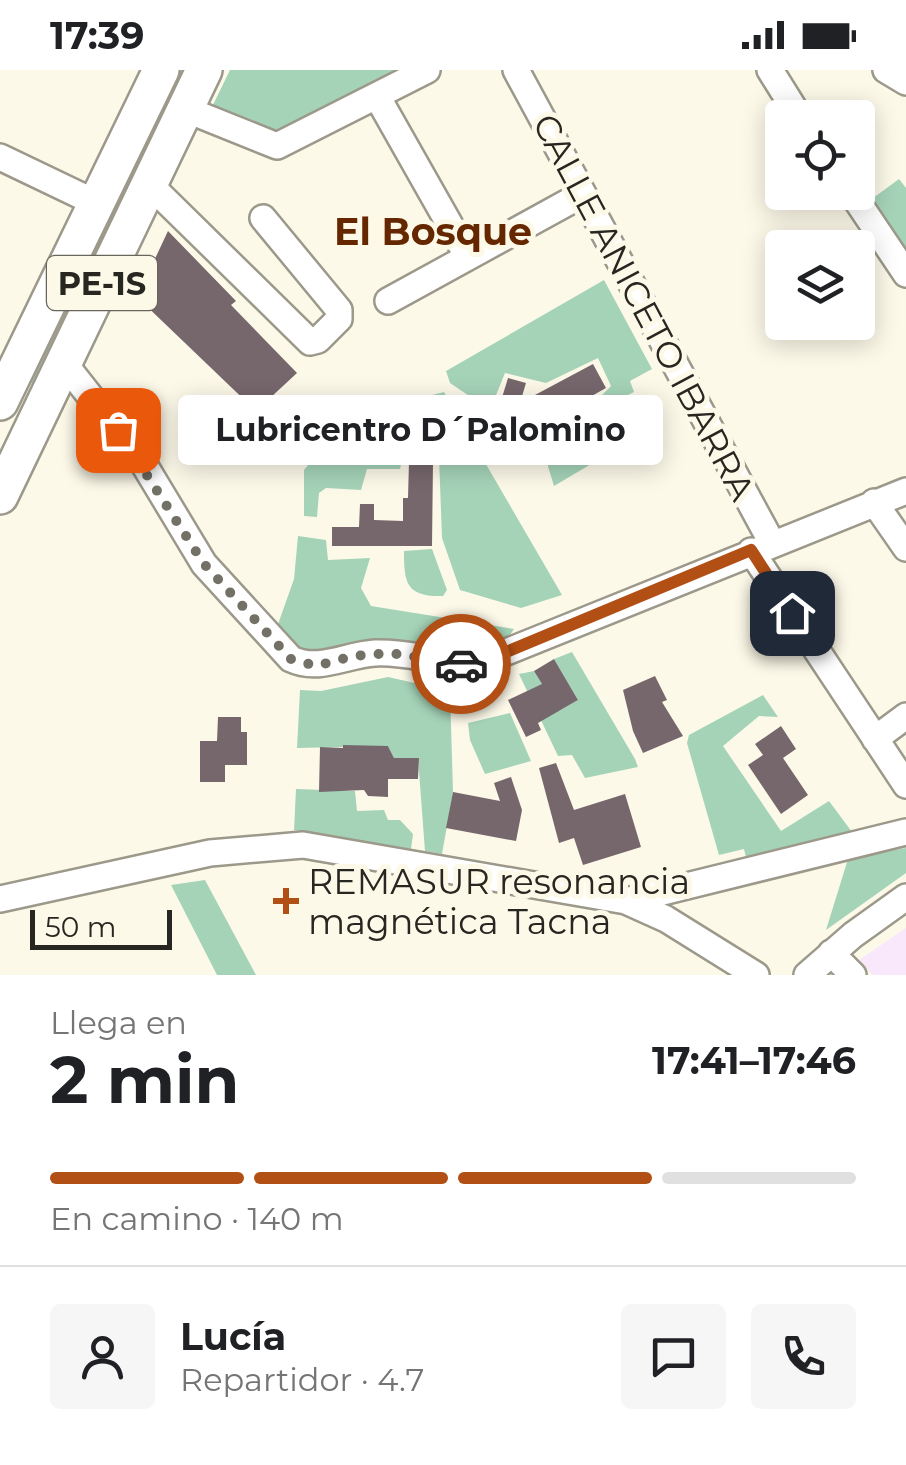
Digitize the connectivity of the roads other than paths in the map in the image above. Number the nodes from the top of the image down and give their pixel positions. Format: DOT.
graph roads {
  1 [pos="161,70"];
  2 [pos="204,70"];
  3 [pos="428,70"];
  4 [pos="516,70"];
  5 [pos="770,70"];
  6 [pos="886,70"];
  7 [pos="906,82"];
  8 [pos="378,98"];
  9 [pos="789,100"];
  10 [pos="185,109"];
  11 [pos="0,157"];
  12 [pos="150,184"];
  13 [pos="583,194"];
  14 [pos="96,203"];
  15 [pos="863,210"];
  16 [pos="262,218"];
  17 [pos="468,257"];
  18 [pos="906,274"];
  19 [pos="388,301"];
  20 [pos="64,363"];
  21 [pos="1,395"];
  22 [pos="43,406"];
  23 [pos="906,491"];
  24 [pos="0,496"];
  25 [pos="874,502"];
  26 [pos="761,547"];
  27 [pos="906,548"];
  28 [pos="906,716"];
  29 [pos="875,739"];
  30 [pos="906,785"];
  31 [pos="906,832"];
  32 [pos="906,897"];
  33 [pos="0,899"];
  34 [pos="626,901"];
  35 [pos="831,954"];
  36 [pos="756,975"];
  37 [pos="807,975"];
  38 [pos="853,975"];
  1 -- 14 [label="highway, PE-1S"];
  2 -- 10 [label="highway, PE-1S"];
  3 -- 8 [label="street"];
  4 -- 13 [label="street, CALLE ANICETO IBARRA"];
  5 -- 9 [label="street"];
  6 -- 7 [label="street"];
  8 -- 10 [label="street"];
  8 -- 17 [label="street"];
  10 -- 12 [label="highway, PE-1S"];
  11 -- 14 [label="street"];
  12 -- 16 [label="street"];
  12 -- 20 [label="highway, PE-1S"];
  13 -- 17 [label="street"];
  13 -- 26 [label="street, CALLE ANICETO IBARRA"];
  14 -- 21 [label="highway, PE-1S"];
  15 -- 18 [label="street"];
  17 -- 19 [label="street"];
  20 -- 22 [label="highway, PE-1S"];
  20 -- 26 [label="street"];
  21 -- 22 [label="street"];
  22 -- 24 [label="highway, PE-1S"];
  23 -- 25 [label="street"];
  25 -- 26 [label="street"];
  25 -- 27 [label="street"];
  26 -- 29 [label="street, CALLE ANICETO IBARRA"];
  28 -- 29 [label="street"];
  29 -- 30 [label="street, CALLE ANICETO IBARRA"];
  31 -- 34 [label="street"];
  32 -- 35 [label="street"];
  33 -- 34 [label="street"];
  34 -- 36 [label="street"];
  35 -- 37 [label="street"];
  35 -- 38 [label="street"];
}
